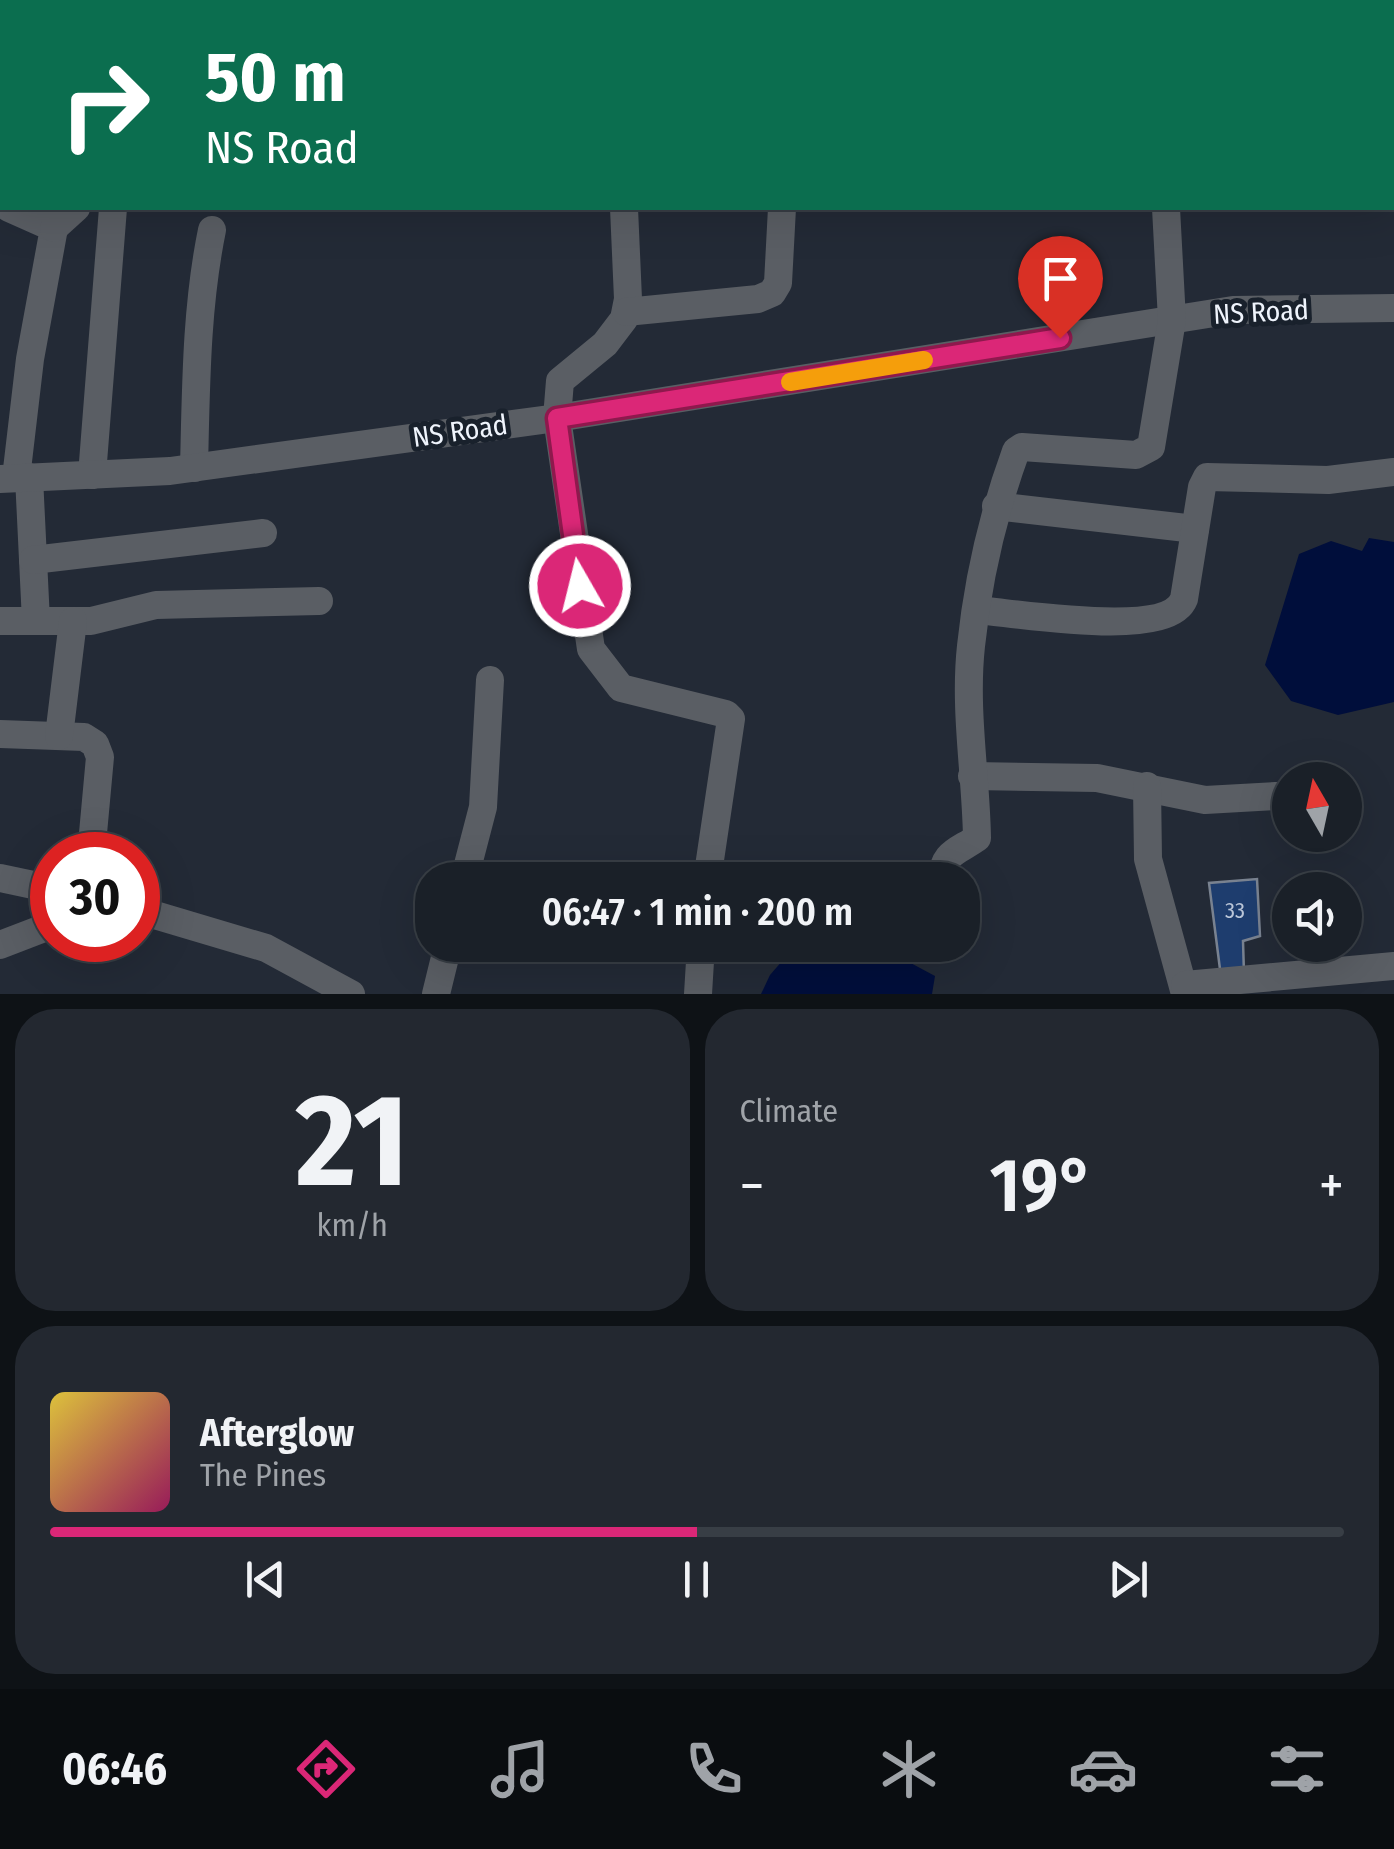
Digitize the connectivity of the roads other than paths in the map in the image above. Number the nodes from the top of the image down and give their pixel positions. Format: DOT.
graph roads {
  1 [pos="13,210"];
  2 [pos="74,210"];
  3 [pos="113,210"];
  4 [pos="624,210"];
  5 [pos="782,210"];
  6 [pos="1166,210"];
  7 [pos="54,228"];
  8 [pos="212,230"];
  9 [pos="1394,308"];
  10 [pos="626,312"];
  11 [pos="1172,320"];
  12 [pos="557,418"];
  13 [pos="194,468"];
  14 [pos="1394,472"];
  15 [pos="92,475"];
  16 [pos="15,478"];
  17 [pos="996,506"];
  18 [pos="1195,529"];
  19 [pos="262,533"];
  20 [pos="33,560"];
  21 [pos="319,601"];
  22 [pos="976,610"];
  23 [pos="0,621"];
  24 [pos="36,622"];
  25 [pos="73,622"];
  26 [pos="490,680"];
  27 [pos="0,734"];
  28 [pos="60,736"];
  29 [pos="972,776"];
  30 [pos="1147,786"];
  31 [pos="1272,796"];
  32 [pos="94,832"];
  33 [pos="469,862"];
  34 [pos="710,862"];
  35 [pos="946,862"];
  36 [pos="0,878"];
  37 [pos="30,884"];
  38 [pos="160,917"];
  39 [pos="30,933"];
  40 [pos="0,945"];
  41 [pos="444,962"];
  42 [pos="700,962"];
  43 [pos="1394,966"];
  44 [pos="1185,990"];
  45 [pos="351,994"];
  46 [pos="436,994"];
  47 [pos="698,994"];
  1 -- 7 [label="street"];
  2 -- 7 [label="street"];
  3 -- 15 [label="street"];
  4 -- 10 [label="street"];
  5 -- 10 [label="street"];
  6 -- 11 [label="street"];
  7 -- 16 [label="street"];
  8 -- 13 [label="street"];
  9 -- 11 [label="street, NS Road"];
  10 -- 12 [label="street"];
  11 -- 12 [label="street, NS Road"];
  11 -- 17 [label="street"];
  12 -- 13 [label="street, NS Road"];
  12 -- 34 [label="street"];
  13 -- 15 [label="street, NS Road"];
  14 -- 18 [label="street"];
  15 -- 16 [label="street, NS Road"];
  16 -- 20 [label="street"];
  17 -- 18 [label="street"];
  17 -- 22 [label="street"];
  18 -- 22 [label="street"];
  19 -- 20 [label="street"];
  20 -- 24 [label="street"];
  21 -- 25 [label="street"];
  22 -- 29 [label="street"];
  23 -- 24 [label="street"];
  24 -- 25 [label="street"];
  25 -- 28 [label="street"];
  26 -- 33 [label="street"];
  27 -- 28 [label="street"];
  28 -- 32 [label="street"];
  29 -- 30 [label="street"];
  29 -- 35 [label="street"];
  30 -- 31 [label="street"];
  30 -- 44 [label="street"];
  36 -- 37 [label="street"];
  38 -- 45 [label="street"];
  39 -- 40 [label="street"];
  41 -- 46 [label="street"];
  42 -- 47 [label="street"];
  43 -- 44 [label="street"];
}
